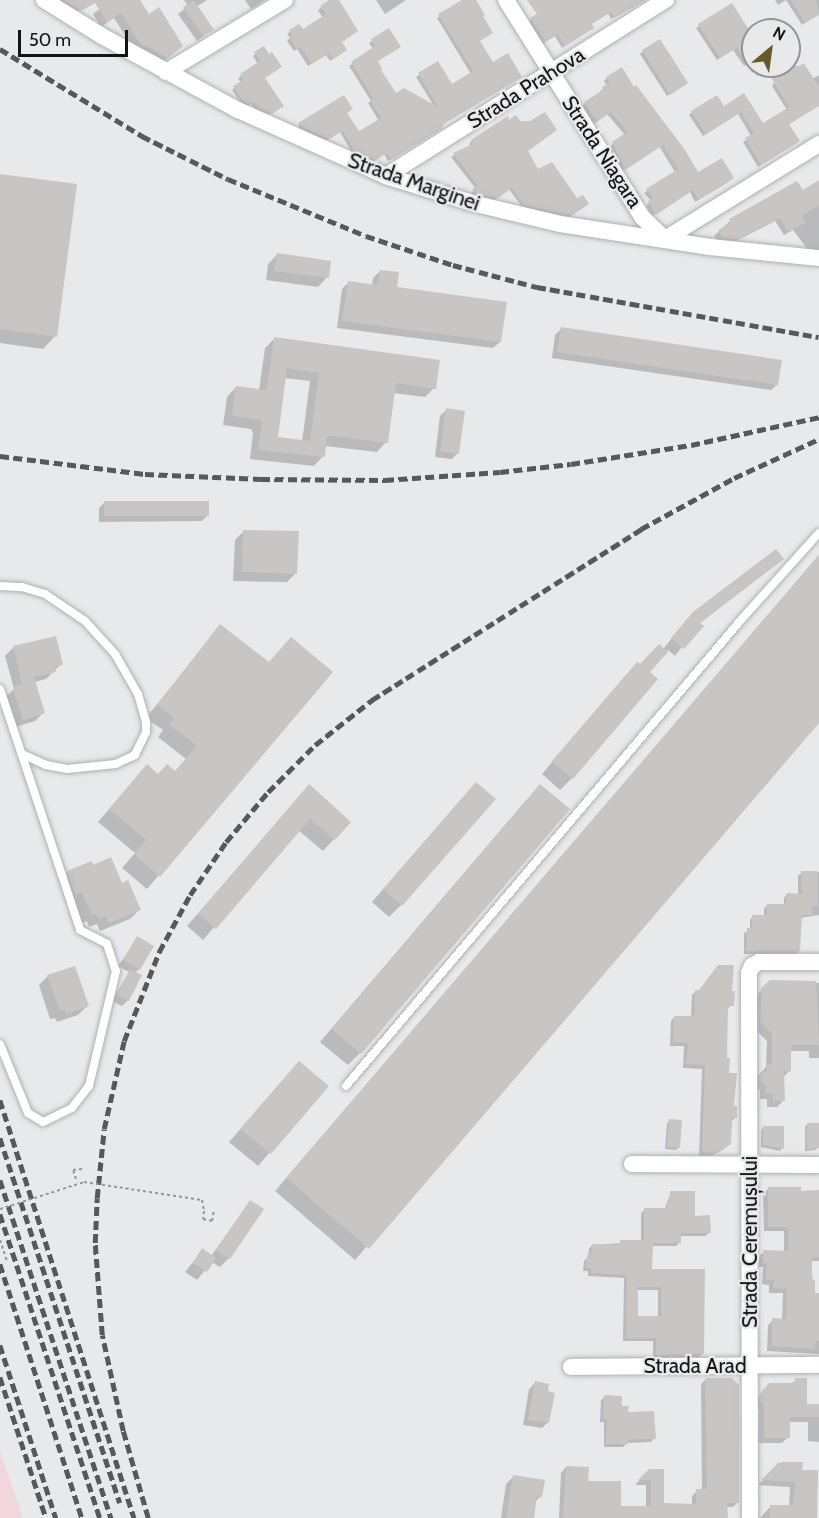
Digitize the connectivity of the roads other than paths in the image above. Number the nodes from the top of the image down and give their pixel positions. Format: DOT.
graph roads {
  1 [pos="44,0"];
  2 [pos="285,0"];
  3 [pos="506,0"];
  4 [pos="666,0"];
  5 [pos="166,72"];
  6 [pos="550,72"];
  7 [pos="819,144"];
  8 [pos="386,176"];
  9 [pos="665,239"];
  10 [pos="819,258"];
  11 [pos="819,533"];
  12 [pos="0,586"];
  13 [pos="0,689"];
  14 [pos="22,754"];
  15 [pos="819,962"];
  16 [pos="0,1044"];
  17 [pos="346,1086"];
  18 [pos="632,1164"];
  19 [pos="750,1165"];
  20 [pos="819,1165"];
  21 [pos="750,1365"];
  22 [pos="819,1365"];
  23 [pos="571,1367"];
  24 [pos="750,1518"];
  1 -- 5 [label="street, Strada Marginei"];
  2 -- 5 [label="street"];
  3 -- 6 [label="street, Strada Niagara"];
  4 -- 6 [label="street, Strada Prahova"];
  5 -- 8 [label="street, Strada Marginei"];
  6 -- 8 [label="street, Strada Prahova"];
  6 -- 9 [label="street, Strada Niagara"];
  7 -- 9 [label="street"];
  8 -- 9 [label="street, Strada Marginei"];
  9 -- 10 [label="street, Strada Marginei"];
  11 -- 17 [label="lane"];
  12 -- 14 [label="lane"];
  13 -- 14 [label="lane"];
  14 -- 16 [label="lane"];
  15 -- 19 [label="street, Strada Ceremușului"];
  18 -- 19 [label="street"];
  19 -- 20 [label="street"];
  19 -- 21 [label="street, Strada Ceremușului"];
  21 -- 22 [label="street, Strada Arad"];
  21 -- 23 [label="street, Strada Arad"];
  21 -- 24 [label="street, Strada Ceremușului"];
}
